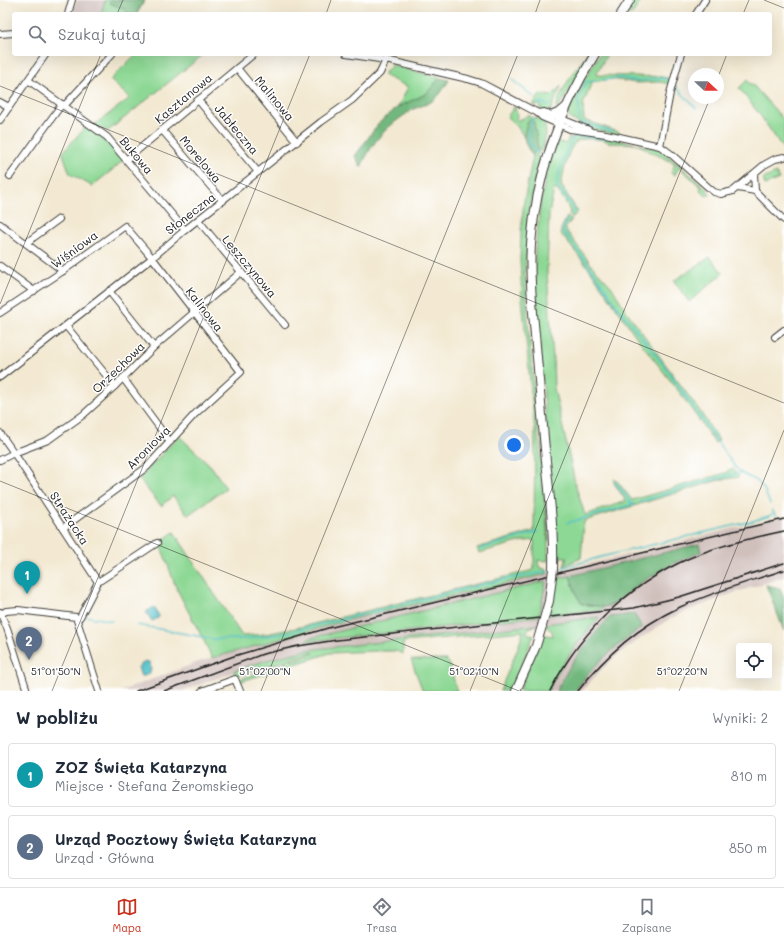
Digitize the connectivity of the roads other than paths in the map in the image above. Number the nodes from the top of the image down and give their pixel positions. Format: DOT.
graph roads {
  1 [pos="72,0"];
  2 [pos="630,0"];
  3 [pos="705,0"];
  4 [pos="69,12"];
  5 [pos="622,12"];
  6 [pos="697,12"];
  7 [pos="12,33"];
  8 [pos="0,34"];
  9 [pos="45,56"];
  10 [pos="110,56"];
  11 [pos="252,56"];
  12 [pos="359,56"];
  13 [pos="594,56"];
  14 [pos="680,56"];
  15 [pos="386,60"];
  16 [pos="237,68"];
  17 [pos="28,80"];
  18 [pos="198,100"];
  19 [pos="0,102"];
  20 [pos="63,105"];
  21 [pos="567,105"];
  22 [pos="9,107"];
  23 [pos="538,112"];
  24 [pos="552,115"];
  25 [pos="0,120"];
  26 [pos="560,122"];
  27 [pos="572,126"];
  28 [pos="162,130"];
  29 [pos="554,135"];
  30 [pos="297,142"];
  31 [pos="660,146"];
  32 [pos="784,157"];
  33 [pos="127,159"];
  34 [pos="258,172"];
  35 [pos="754,174"];
  36 [pos="10,176"];
  37 [pos="738,188"];
  38 [pos="754,191"];
  39 [pos="223,201"];
  40 [pos="59,219"];
  41 [pos="198,220"];
  42 [pos="784,220"];
  43 [pos="0,224"];
  44 [pos="185,230"];
  45 [pos="26,243"];
  46 [pos="152,258"];
  47 [pos="0,266"];
  48 [pos="63,271"];
  49 [pos="241,272"];
  50 [pos="34,291"];
  51 [pos="110,291"];
  52 [pos="0,313"];
  53 [pos="194,313"];
  54 [pos="285,325"];
  55 [pos="66,326"];
  56 [pos="784,330"];
  57 [pos="775,337"];
  58 [pos="154,347"];
  59 [pos="241,372"];
  60 [pos="0,377"];
  61 [pos="123,378"];
  62 [pos="115,386"];
  63 [pos="0,433"];
  64 [pos="170,442"];
  65 [pos="14,452"];
  66 [pos="0,460"];
  67 [pos="63,528"];
  68 [pos="157,543"];
  69 [pos="98,582"];
  70 [pos="0,613"];
  71 [pos="80,617"];
  72 [pos="27,691"];
  73 [pos="100,691"];
  74 [pos="202,691"];
  75 [pos="240,691"];
  76 [pos="516,691"];
  1 -- 4 [label="street"];
  2 -- 5 [label="main road"];
  3 -- 6 [label="street"];
  7 -- 8 [label="street"];
  9 -- 17 [label="street"];
  10 -- 20 [label="street"];
  11 -- 16 [label="street, Kasztanowa"];
  12 -- 15 [label="street"];
  13 -- 21 [label="main road"];
  14 -- 31 [label="street"];
  15 -- 23 [label="street"];
  15 -- 30 [label="street, Słoneczna"];
  16 -- 18 [label="street, Kasztanowa"];
  16 -- 30 [label="street, Malinowa"];
  17 -- 20 [label="street, Bukowa"];
  17 -- 22 [label="street"];
  18 -- 28 [label="street, Kasztanowa"];
  18 -- 34 [label="street, Jabłeczna"];
  19 -- 22 [label="street"];
  20 -- 33 [label="street, Bukowa"];
  20 -- 36 [label="street"];
  21 -- 24 [label="street"];
  21 -- 26 [label="main road"];
  21 -- 27 [label="street"];
  22 -- 25 [label="street"];
  23 -- 24 [label="street"];
  23 -- 26 [label="street"];
  24 -- 26 [label="street"];
  26 -- 27 [label="street"];
  26 -- 29 [label="main road"];
  27 -- 29 [label="street"];
  27 -- 31 [label="street"];
  28 -- 33 [label="street, Kasztanowa"];
  28 -- 39 [label="street, Morelowa"];
  29 -- 76 [label="main road, bridge"];
  30 -- 34 [label="street, Słoneczna"];
  31 -- 37 [label="street"];
  32 -- 35 [label="street"];
  33 -- 44 [label="street, Bukowa"];
  34 -- 39 [label="street, Słoneczna"];
  35 -- 37 [label="street"];
  35 -- 38 [label="street"];
  37 -- 38 [label="street"];
  38 -- 42 [label="street"];
  39 -- 41 [label="street, Słoneczna"];
  40 -- 45 [label="street"];
  41 -- 44 [label="street, Słoneczna"];
  41 -- 49 [label="street, Leszczynowa"];
  43 -- 45 [label="street"];
  44 -- 46 [label="street, Słoneczna"];
  45 -- 48 [label="street"];
  46 -- 48 [label="street, Wiśniowa"];
  46 -- 51 [label="street, Słoneczna"];
  46 -- 53 [label="street, Kalinowa"];
  47 -- 50 [label="street"];
  48 -- 50 [label="street, Wiśniowa"];
  49 -- 53 [label="street, Orzechowa"];
  49 -- 54 [label="street, Leszczynowa"];
  50 -- 52 [label="street, Wiśniowa"];
  51 -- 55 [label="street, Słoneczna"];
  51 -- 58 [label="street"];
  53 -- 58 [label="street, Orzechowa"];
  53 -- 59 [label="street, Kalinowa"];
  55 -- 60 [label="street, Słoneczna"];
  55 -- 62 [label="street"];
  56 -- 57 [label="street"];
  58 -- 61 [label="street, Orzechowa"];
  59 -- 64 [label="street, Aroniowa"];
  61 -- 62 [label="street, Orzechowa"];
  61 -- 64 [label="street"];
  62 -- 65 [label="street, Orzechowa"];
  63 -- 65 [label="street, Strażacka"];
  64 -- 67 [label="street, Aroniowa"];
  65 -- 66 [label="street, Orzechowa"];
  65 -- 67 [label="street, Strażacka"];
  67 -- 69 [label="street, Strażacka"];
  68 -- 69 [label="street"];
  69 -- 71 [label="street"];
  70 -- 72 [label="street"];
  70 -- 73 [label="street"];
  74 -- 75 [label="street"];
}
